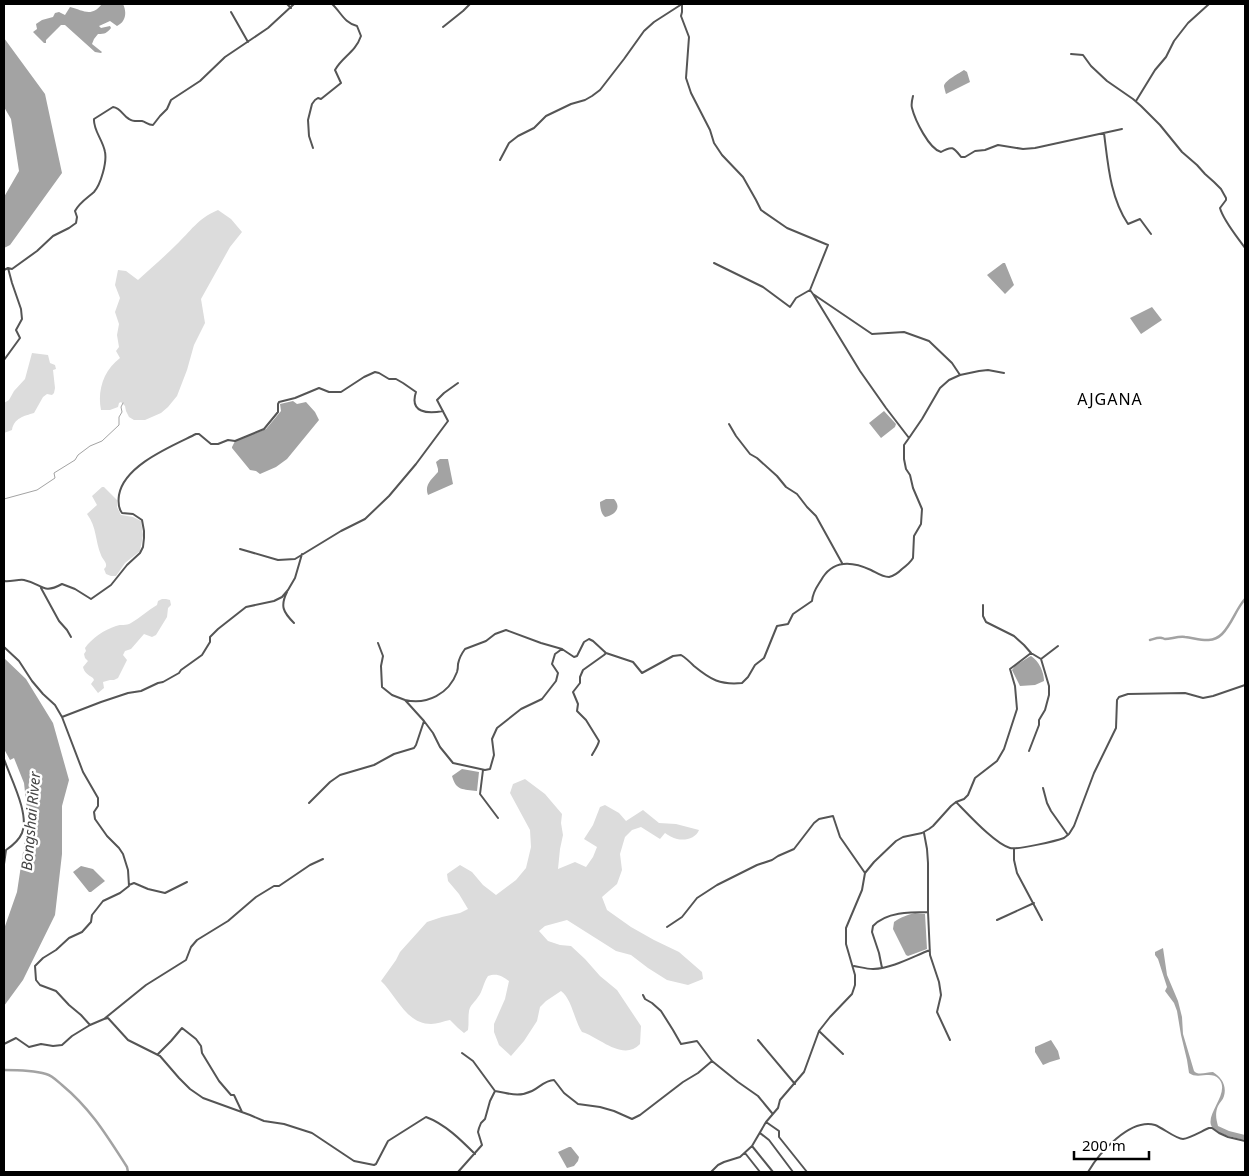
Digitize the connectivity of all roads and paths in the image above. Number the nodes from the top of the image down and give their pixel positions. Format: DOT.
graph roads {
  1 [pos="286,4"];
  2 [pos="294,4"];
  3 [pos="332,4"];
  4 [pos="470,4"];
  5 [pos="1208,4"];
  6 [pos="291,8"];
  7 [pos="231,12"];
  8 [pos="443,27"];
  9 [pos="248,42"];
  10 [pos="1071,54"];
  11 [pos="913,96"];
  12 [pos="1136,101"];
  13 [pos="1122,129"];
  14 [pos="1104,133"];
  15 [pos="313,148"];
  16 [pos="500,160"];
  17 [pos="1151,234"];
  18 [pos="1245,248"];
  19 [pos="714,263"];
  20 [pos="8,268"];
  21 [pos="4,270"];
  22 [pos="810,290"];
  23 [pos="813,294"];
  24 [pos="4,360"];
  25 [pos="1004,373"];
  26 [pos="960,375"];
  27 [pos="458,383"];
  28 [pos="443,411"];
  29 [pos="729,424"];
  30 [pos="909,438"];
  31 [pos="240,549"];
  32 [pos="302,554"];
  33 [pos="843,564"];
  34 [pos="4,581"];
  35 [pos="41,588"];
  36 [pos="288,590"];
  37 [pos="983,605"];
  38 [pos="294,622"];
  39 [pos="71,637"];
  40 [pos="378,643"];
  41 [pos="1058,646"];
  42 [pos="4,647"];
  43 [pos="562,649"];
  44 [pos="606,653"];
  45 [pos="1031,653"];
  46 [pos="1041,659"];
  47 [pos="1245,685"];
  48 [pos="405,700"];
  49 [pos="62,717"];
  50 [pos="424,721"];
  51 [pos="1029,751"];
  52 [pos="592,756"];
  53 [pos="4,759"];
  54 [pos="483,770"];
  55 [pos="1043,788"];
  56 [pos="956,802"];
  57 [pos="309,803"];
  58 [pos="498,818"];
  59 [pos="924,832"];
  60 [pos="1068,835"];
  61 [pos="1014,849"];
  62 [pos="323,859"];
  63 [pos="4,864"];
  64 [pos="865,873"];
  65 [pos="188,882"];
  66 [pos="129,885"];
  67 [pos="1034,903"];
  68 [pos="928,912"];
  69 [pos="997,920"];
  70 [pos="1042,920"];
  71 [pos="667,927"];
  72 [pos="930,950"];
  73 [pos="853,966"];
  74 [pos="882,968"];
  75 [pos="643,994"];
  76 [pos="104,1019"];
  77 [pos="90,1025"];
  78 [pos="819,1032"];
  79 [pos="758,1040"];
  80 [pos="950,1040"];
  81 [pos="4,1044"];
  82 [pos="462,1053"];
  83 [pos="157,1054"];
  84 [pos="843,1054"];
  85 [pos="712,1061"];
  86 [pos="795,1084"];
  87 [pos="495,1091"];
  88 [pos="242,1112"];
  89 [pos="772,1114"];
  90 [pos="766,1122"];
  91 [pos="760,1133"];
  92 [pos="1245,1141"];
  93 [pos="752,1146"];
  94 [pos="745,1153"];
  95 [pos="475,1154"];
  96 [pos="458,1172"];
  97 [pos="711,1172"];
  98 [pos="760,1172"];
  99 [pos="772,1172"];
  100 [pos="794,1172"];
  101 [pos="807,1172"];
  102 [pos="1088,1172"];
  1 -- 6 [label="street"];
  2 -- 6 [label="street"];
  3 -- 15 [label="street"];
  4 -- 8 [label="street"];
  5 -- 12 [label="street"];
  6 -- 9 [label="street"];
  7 -- 9 [label="street"];
  9 -- 20 [label="street"];
  10 -- 12 [label="street"];
  11 -- 14 [label="street"];
  12 -- 18 [label="street"];
  13 -- 14 [label="street"];
  14 -- 17 [label="street"];
  16 -- 22 [label="street"];
  19 -- 22 [label="street"];
  20 -- 21 [label="street"];
  20 -- 24 [label="street"];
  22 -- 23 [label="street"];
  23 -- 26 [label="street"];
  23 -- 30 [label="street"];
  25 -- 26 [label="street"];
  26 -- 30 [label="street"];
  27 -- 28 [label="street"];
  28 -- 32 [label="street"];
  28 -- 35 [label="street"];
  29 -- 33 [label="street"];
  30 -- 33 [label="street"];
  31 -- 32 [label="street"];
  32 -- 36 [label="street"];
  33 -- 44 [label="street"];
  34 -- 35 [label="street"];
  35 -- 39 [label="street"];
  36 -- 38 [label="street"];
  36 -- 49 [label="street"];
  37 -- 45 [label="street"];
  40 -- 48 [label="street"];
  41 -- 46 [label="street"];
  42 -- 49 [label="street"];
  43 -- 44 [label="street"];
  43 -- 48 [label="street"];
  43 -- 54 [label="street"];
  44 -- 52 [label="street"];
  45 -- 46 [label="street"];
  45 -- 56 [label="street"];
  46 -- 51 [label="street"];
  47 -- 60 [label="street"];
  48 -- 50 [label="street"];
  49 -- 66 [label="street"];
  50 -- 54 [label="street"];
  50 -- 57 [label="street"];
  53 -- 63 [label="street"];
  54 -- 58 [label="street"];
  55 -- 60 [label="street"];
  56 -- 59 [label="street"];
  56 -- 61 [label="street"];
  59 -- 64 [label="street"];
  59 -- 68 [label="street"];
  60 -- 61 [label="street"];
  61 -- 67 [label="street"];
  62 -- 76 [label="street"];
  64 -- 71 [label="street"];
  64 -- 73 [label="street"];
  65 -- 66 [label="street"];
  66 -- 77 [label="street"];
  67 -- 69 [label="street"];
  67 -- 70 [label="street"];
  68 -- 72 [label="street"];
  68 -- 74 [label="street"];
  72 -- 74 [label="street"];
  72 -- 80 [label="street"];
  73 -- 74 [label="street"];
  73 -- 78 [label="street"];
  75 -- 85 [label="street"];
  76 -- 77 [label="street"];
  76 -- 83 [label="street"];
  77 -- 81 [label="street"];
  78 -- 84 [label="street"];
  78 -- 86 [label="street"];
  79 -- 86 [label="street"];
  82 -- 87 [label="street"];
  83 -- 88 [label="street"];
  83 -- 88 [label="street"];
  85 -- 87 [label="street"];
  85 -- 89 [label="street"];
  86 -- 89 [label="street"];
  87 -- 95 [label="street"];
  88 -- 95 [label="street"];
  89 -- 90 [label="street"];
  90 -- 91 [label="street"];
  90 -- 101 [label="street"];
  91 -- 93 [label="street"];
  91 -- 100 [label="street"];
  92 -- 102 [label="street"];
  93 -- 94 [label="street"];
  93 -- 99 [label="street"];
  94 -- 97 [label="street"];
  94 -- 98 [label="street"];
  95 -- 96 [label="street"];
}
